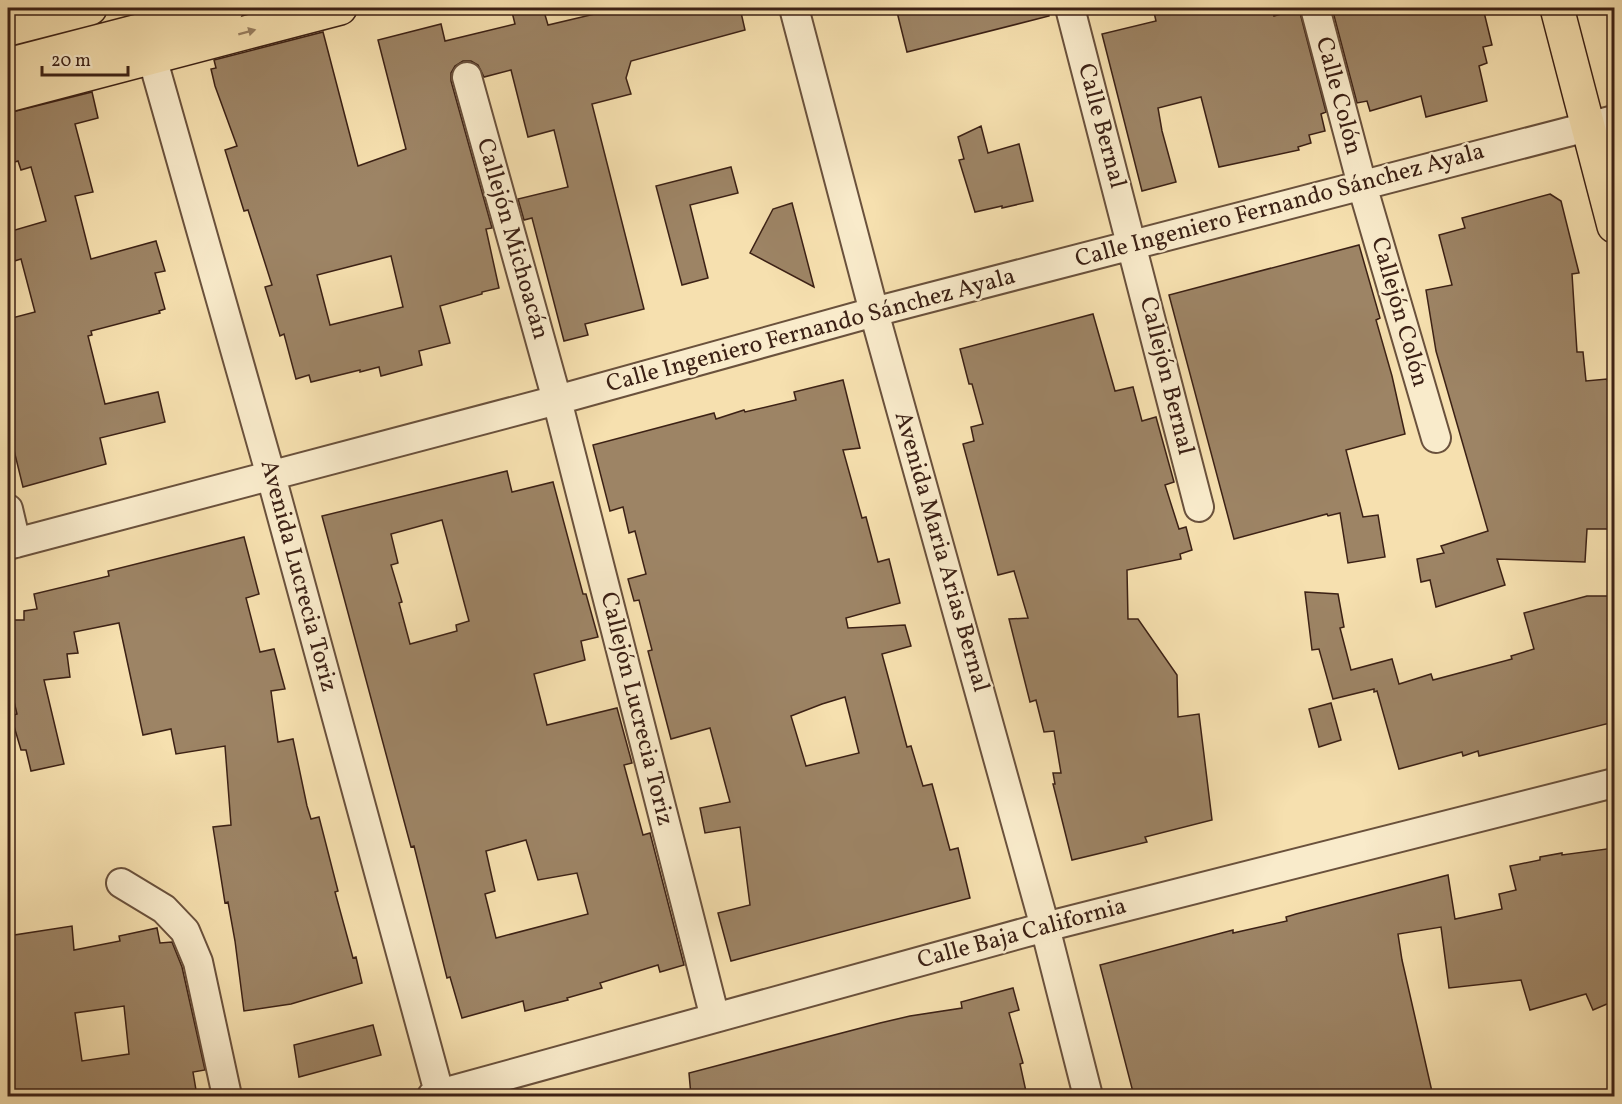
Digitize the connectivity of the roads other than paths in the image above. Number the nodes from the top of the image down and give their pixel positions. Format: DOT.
graph roads {
  1 [pos="90,8"];
  2 [pos="152,8"];
  3 [pos="195,8"];
  4 [pos="227,8"];
  5 [pos="339,8"];
  6 [pos="794,8"];
  7 [pos="1070,8"];
  8 [pos="1315,8"];
  9 [pos="1557,8"];
  10 [pos="8,29"];
  11 [pos="8,45"];
  12 [pos="8,56"];
  13 [pos="152,57"];
  14 [pos="8,65"];
  15 [pos="467,77"];
  16 [pos="8,95"];
  17 [pos="1601,123"];
  18 [pos="1362,185"];
  19 [pos="1614,226"];
  20 [pos="1132,245"];
  21 [pos="874,312"];
  22 [pos="557,400"];
  23 [pos="1436,438"];
  24 [pos="271,476"];
  25 [pos="1199,507"];
  26 [pos="8,508"];
  27 [pos="12,544"];
  28 [pos="1614,783"];
  29 [pos="121,883"];
  30 [pos="1045,927"];
  31 [pos="715,1018"];
  32 [pos="226,1096"];
  33 [pos="437,1096"];
  34 [pos="1088,1096"];
  1 -- 10 [label="main road"];
  2 -- 11 [label="main road"];
  3 -- 12 [label="main road"];
  4 -- 14 [label="main road"];
  13 -- 5 [label="main road, one-way"];
  6 -- 21 [label="street, Avenida Maria Arias Bernal"];
  7 -- 20 [label="street, Calle Bernal"];
  8 -- 18 [label="street, Calle Colón"];
  9 -- 17 [label="main road"];
  13 -- 16 [label="main road"];
  13 -- 24 [label="street, Avenida Lucrecia Toriz"];
  15 -- 22 [label="street, Callejón Michoacán"];
  17 -- 18 [label="street, Calle Ingeniero Fernando Sánchez Ayala"];
  17 -- 19 [label="main road"];
  18 -- 20 [label="street, Calle Ingeniero Fernando Sánchez Ayala"];
  18 -- 23 [label="street, Callejón Colón"];
  20 -- 21 [label="street, Calle Ingeniero Fernando Sánchez Ayala"];
  20 -- 25 [label="street, Callejón Bernal"];
  21 -- 22 [label="street, Calle Ingeniero Fernando Sánchez Ayala"];
  21 -- 30 [label="street, Avenida Maria Arias Bernal"];
  22 -- 24 [label="street, Calle Ingeniero Fernando Sánchez Ayala"];
  22 -- 31 [label="street, Callejón Lucrecia Toriz"];
  24 -- 27 [label="street, Calle Ingeniero Fernando Sánchez Ayala"];
  24 -- 33 [label="street, Avenida Lucrecia Toriz"];
  26 -- 27 [label="street"];
  28 -- 30 [label="street, Calle Baja California"];
  29 -- 32 [label="street"];
  30 -- 31 [label="street, Calle Baja California"];
  30 -- 34 [label="street, Avenida Maria Arias Bernal"];
  31 -- 33 [label="street, Calle Baja California"];
}
